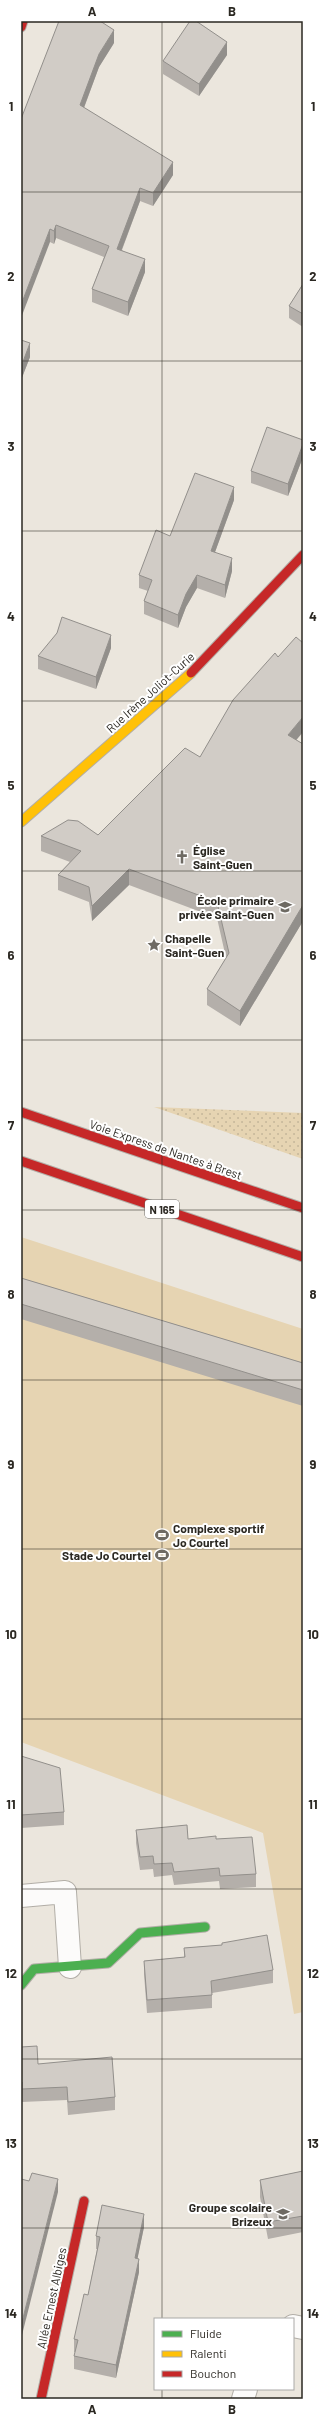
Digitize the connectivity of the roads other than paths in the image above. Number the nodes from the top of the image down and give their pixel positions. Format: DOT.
graph roads {
  1 [pos="23,21"];
  2 [pos="21,27"];
  3 [pos="303,555"];
  4 [pos="21,822"];
  5 [pos="21,1112"];
  6 [pos="21,1161"];
  7 [pos="303,1208"];
  8 [pos="303,1257"];
  9 [pos="21,1896"];
  10 [pos="205,1927"];
  11 [pos="70,1966"];
  12 [pos="21,1980"];
  13 [pos="84,2202"];
  14 [pos="41,2399"];
  1 -- 2 [label="main road"];
  3 -- 4 [label="main road, Rue Irène Joliot-Curie"];
  5 -- 7 [label="main road, Voie Express de Nantes à Brest"];
  6 -- 8 [label="main road, N 165"];
  9 -- 11 [label="street"];
  10 -- 11 [label="main road"];
  11 -- 12 [label="main road"];
  13 -- 14 [label="main road, Allée Ernest Albiges"];
}
